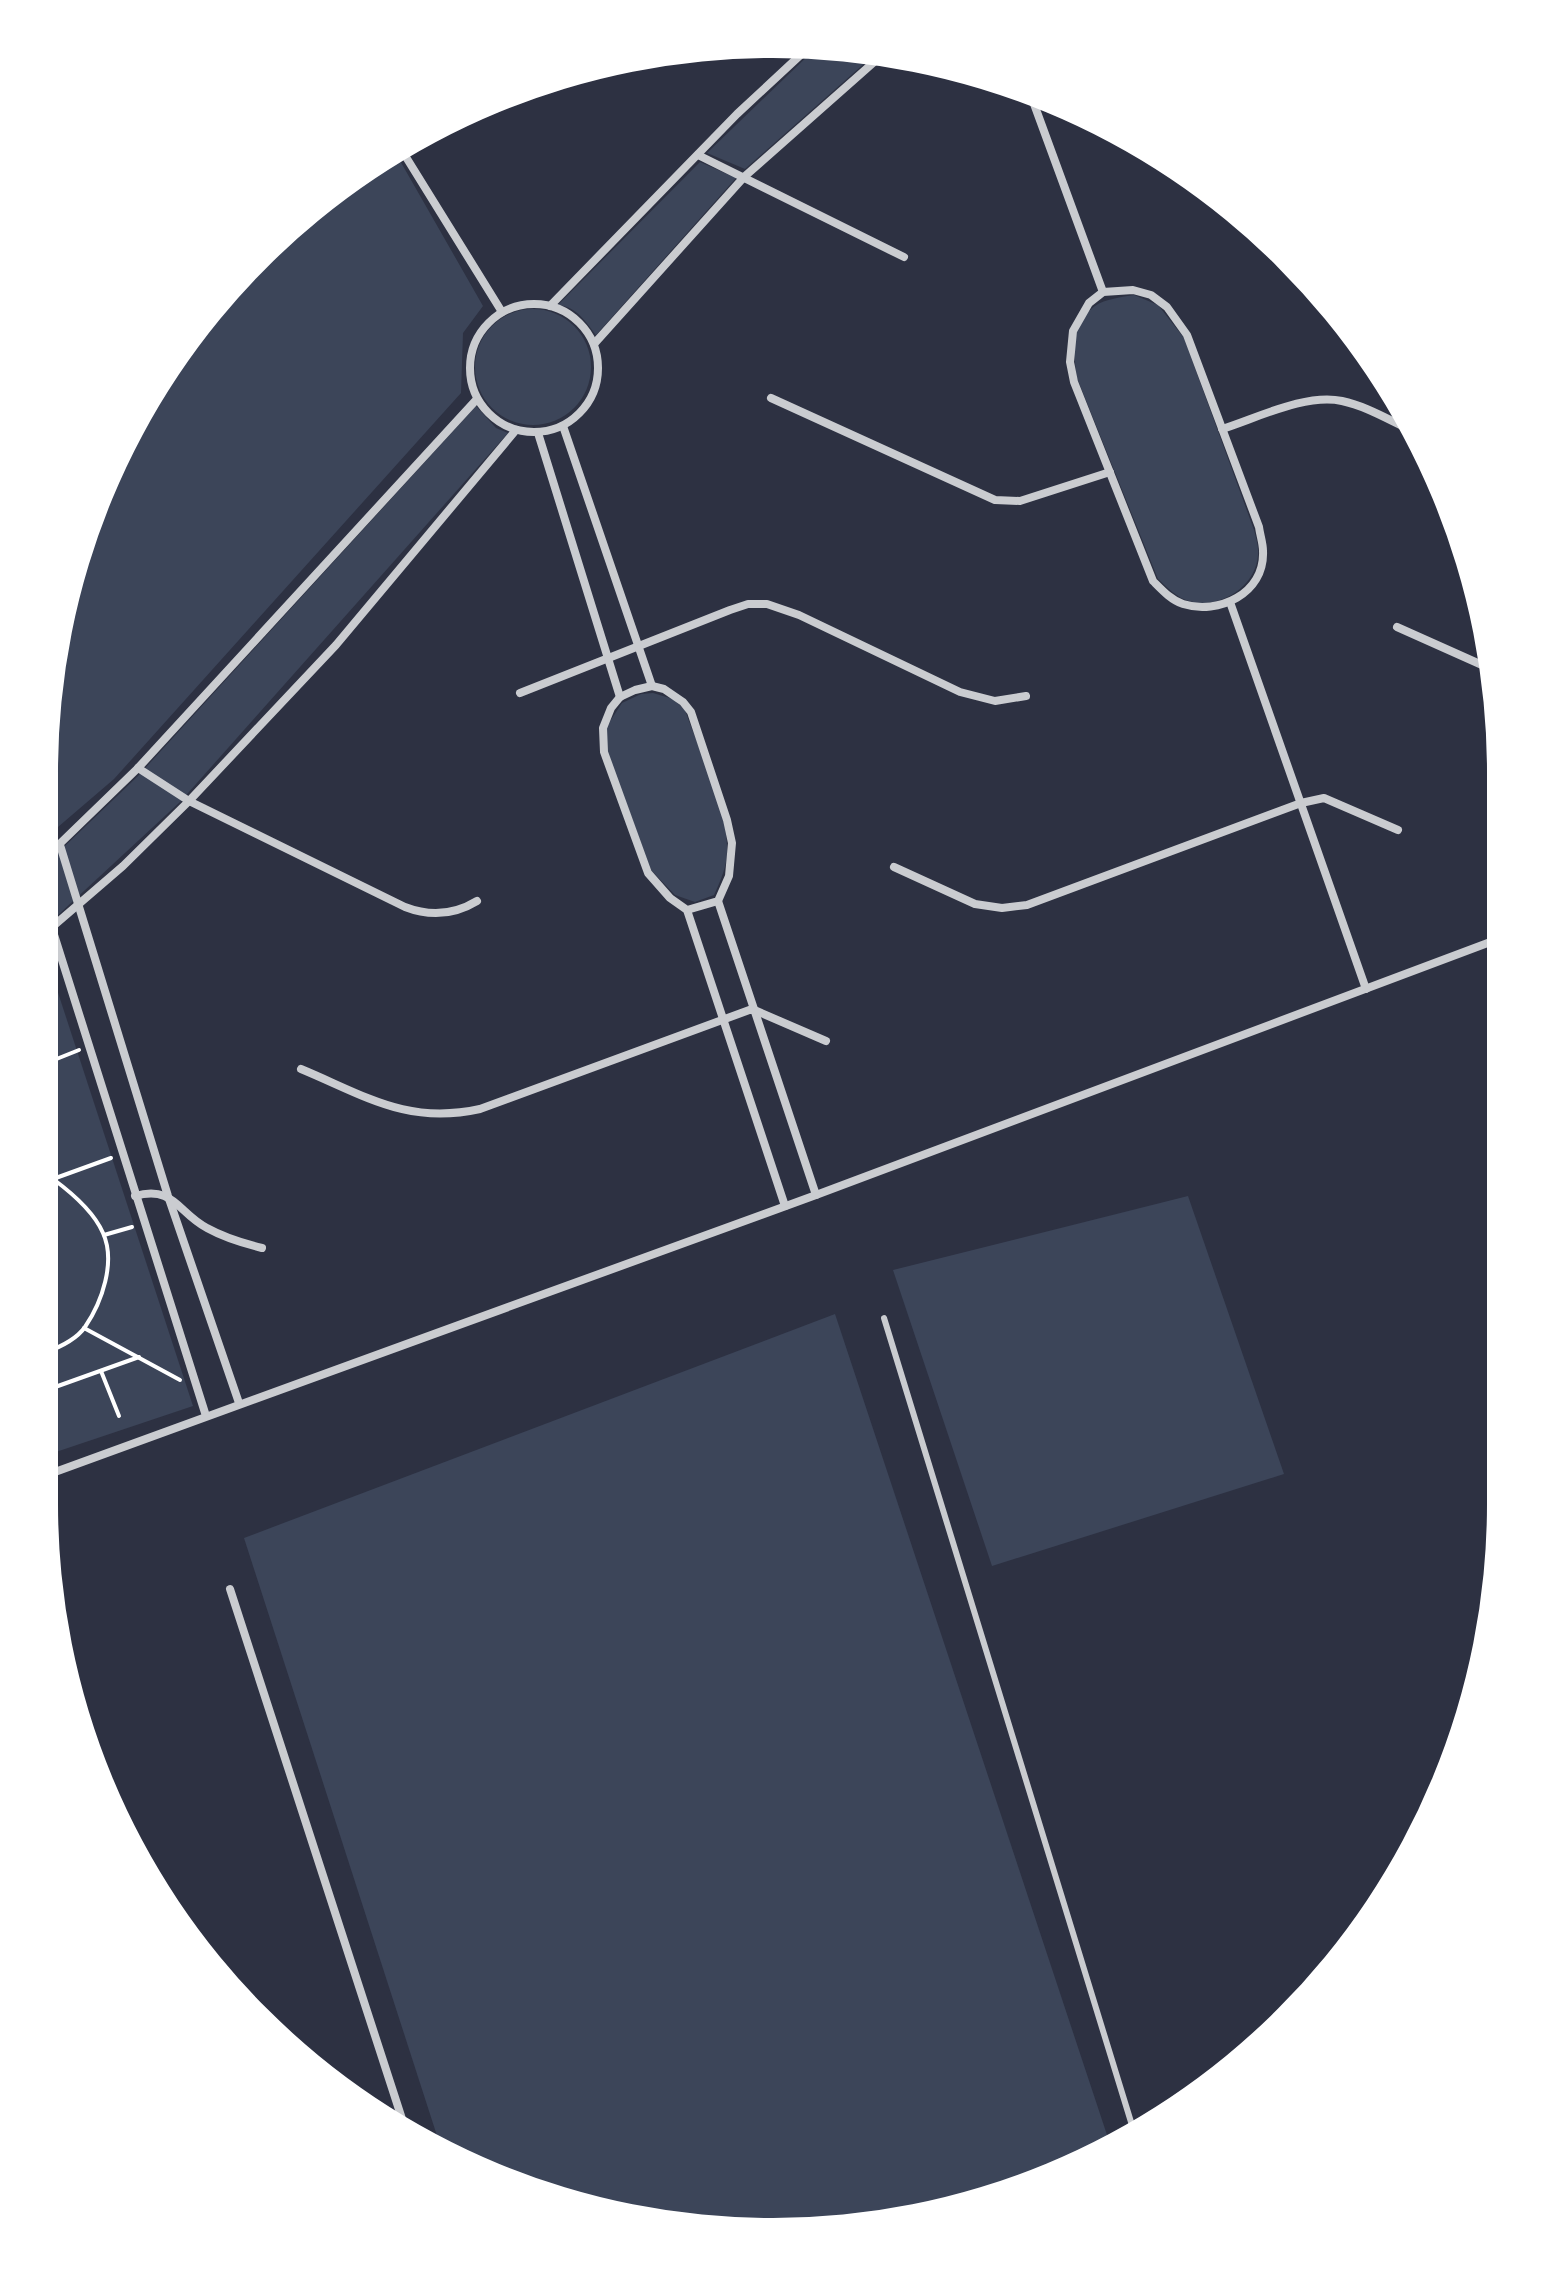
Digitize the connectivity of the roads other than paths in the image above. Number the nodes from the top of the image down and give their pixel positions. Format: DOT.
graph roads {
  1 [pos="796,59"];
  2 [pos="871,65"];
  3 [pos="1035,108"];
  4 [pos="698,155"];
  5 [pos="407,159"];
  6 [pos="744,177"];
  7 [pos="904,257"];
  8 [pos="1103,292"];
  9 [pos="550,306"];
  10 [pos="502,312"];
  11 [pos="594,344"];
  12 [pos="771,398"];
  13 [pos="477,399"];
  14 [pos="1396,423"];
  15 [pos="563,426"];
  16 [pos="1222,429"];
  17 [pos="516,430"];
  18 [pos="538,433"];
  19 [pos="1110,472"];
  20 [pos="1230,602"];
  21 [pos="1397,627"];
  22 [pos="638,645"];
  23 [pos="608,657"];
  24 [pos="1478,663"];
  25 [pos="652,686"];
  26 [pos="520,693"];
  27 [pos="1026,696"];
  28 [pos="620,697"];
  29 [pos="138,768"];
  30 [pos="189,801"];
  31 [pos="1301,803"];
  32 [pos="1398,830"];
  33 [pos="60,845"];
  34 [pos="894,867"];
  35 [pos="477,901"];
  36 [pos="718,901"];
  37 [pos="79,906"];
  38 [pos="687,910"];
  39 [pos="58,923"];
  40 [pos="1487,943"];
  41 [pos="58,960"];
  42 [pos="1366,989"];
  43 [pos="752,1009"];
  44 [pos="724,1019"];
  45 [pos="826,1041"];
  46 [pos="301,1069"];
  47 [pos="816,1195"];
  48 [pos="135,1196"];
  49 [pos="168,1196"];
  50 [pos="785,1206"];
  51 [pos="262,1248"];
  52 [pos="884,1318"];
  53 [pos="239,1403"];
  54 [pos="206,1416"];
  55 [pos="58,1471"];
  56 [pos="230,1589"];
  57 [pos="400,2113"];
  58 [pos="1131,2121"];
  1 -- 4 [label="street"];
  2 -- 6 [label="street"];
  3 -- 8 [label="street"];
  4 -- 6 [label="street"];
  4 -- 9 [label="street"];
  5 -- 10 [label="street"];
  6 -- 7 [label="street"];
  6 -- 11 [label="street"];
  8 -- 16 [label="street"];
  8 -- 19 [label="street"];
  9 -- 10 [label="street"];
  9 -- 11 [label="street"];
  10 -- 13 [label="street"];
  11 -- 15 [label="street"];
  12 -- 19 [label="street"];
  13 -- 17 [label="street"];
  13 -- 29 [label="street"];
  14 -- 16 [label="street"];
  15 -- 18 [label="street"];
  15 -- 22 [label="street"];
  16 -- 20 [label="street"];
  17 -- 18 [label="street"];
  17 -- 30 [label="street"];
  18 -- 23 [label="street"];
  19 -- 20 [label="street"];
  20 -- 31 [label="street"];
  21 -- 24 [label="street"];
  22 -- 23 [label="street"];
  22 -- 25 [label="street"];
  22 -- 27 [label="street"];
  23 -- 26 [label="street"];
  23 -- 28 [label="street"];
  25 -- 28 [label="street"];
  25 -- 36 [label="street"];
  28 -- 38 [label="street"];
  29 -- 30 [label="street"];
  29 -- 33 [label="street"];
  30 -- 35 [label="street"];
  30 -- 37 [label="street"];
  31 -- 32 [label="street"];
  31 -- 34 [label="street"];
  31 -- 42 [label="street"];
  33 -- 37 [label="street"];
  36 -- 38 [label="street"];
  36 -- 43 [label="street"];
  37 -- 39 [label="street"];
  37 -- 49 [label="street"];
  38 -- 44 [label="street"];
  40 -- 42 [label="street"];
  41 -- 48 [label="street"];
  42 -- 47 [label="street"];
  43 -- 44 [label="street"];
  43 -- 45 [label="street"];
  43 -- 47 [label="street"];
  44 -- 46 [label="street"];
  44 -- 50 [label="street"];
  47 -- 50 [label="street"];
  48 -- 49 [label="street"];
  48 -- 54 [label="street"];
  49 -- 51 [label="street"];
  49 -- 53 [label="street"];
  50 -- 53 [label="street"];
  52 -- 58 [label="lane"];
  53 -- 54 [label="street"];
  54 -- 55 [label="street"];
  56 -- 57 [label="street"];
}
